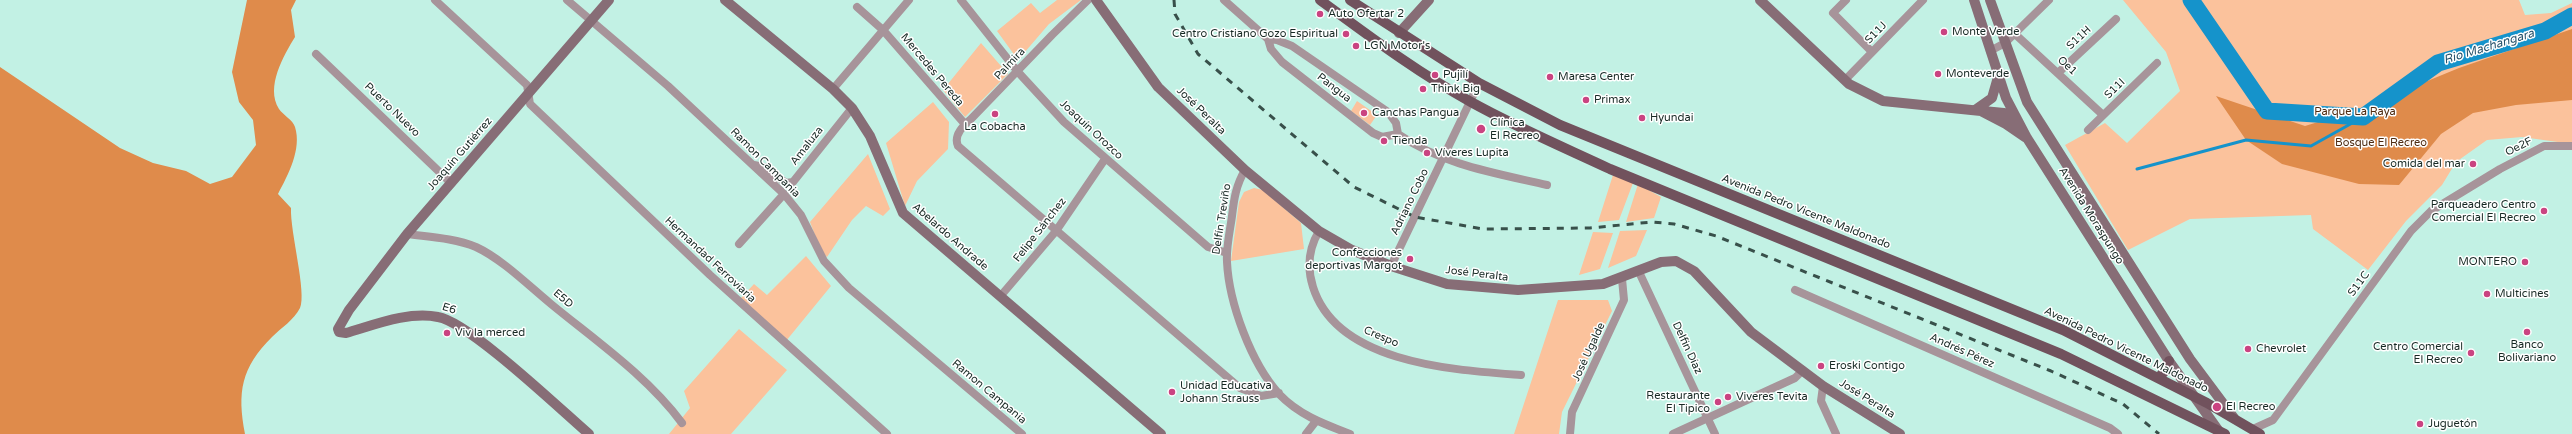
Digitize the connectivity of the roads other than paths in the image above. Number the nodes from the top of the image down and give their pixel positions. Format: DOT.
graph roads {
  1 [pos="435,0"];
  2 [pos="566,0"];
  3 [pos="609,0"];
  4 [pos="724,0"];
  5 [pos="909,0"];
  6 [pos="961,0"];
  7 [pos="1088,0"];
  8 [pos="1096,0"];
  9 [pos="1224,0"];
  10 [pos="1320,0"];
  11 [pos="1350,0"];
  12 [pos="1430,0"];
  13 [pos="1760,0"];
  14 [pos="1846,0"];
  15 [pos="1923,0"];
  16 [pos="1974,0"];
  17 [pos="1990,0"];
  18 [pos="2049,0"];
  19 [pos="857,7"];
  20 [pos="2116,19"];
  21 [pos="590,21"];
  22 [pos="883,30"];
  23 [pos="1399,33"];
  24 [pos="2016,34"];
  25 [pos="1268,39"];
  26 [pos="2005,43"];
  27 [pos="1990,51"];
  28 [pos="1872,52"];
  29 [pos="316,54"];
  30 [pos="2157,63"];
  31 [pos="1018,72"];
  32 [pos="2058,73"];
  33 [pos="1998,77"];
  34 [pos="1845,80"];
  35 [pos="1479,82"];
  36 [pos="833,89"];
  37 [pos="528,94"];
  38 [pos="1470,102"];
  39 [pos="852,108"];
  40 [pos="1978,111"];
  41 [pos="2103,115"];
  42 [pos="2017,120"];
  43 [pos="964,123"];
  44 [pos="2088,130"];
  45 [pos="1398,134"];
  46 [pos="2027,138"];
  47 [pos="2572,146"];
  48 [pos="1443,158"];
  49 [pos="1105,159"];
  50 [pos="754,165"];
  51 [pos="2500,169"];
  52 [pos="1245,170"];
  53 [pos="452,183"];
  54 [pos="1547,185"];
  55 [pos="784,194"];
  56 [pos="1056,231"];
  57 [pos="1319,231"];
  58 [pos="407,234"];
  59 [pos="739,244"];
  60 [pos="1227,253"];
  61 [pos="1391,266"];
  62 [pos="1639,272"];
  63 [pos="1622,279"];
  64 [pos="1795,290"];
  65 [pos="1004,292"];
  66 [pos="338,329"];
  67 [pos="2169,361"];
  68 [pos="1803,370"];
  69 [pos="1522,375"];
  70 [pos="2158,378"];
  71 [pos="1823,386"];
  72 [pos="1279,393"];
  73 [pos="2192,395"];
  74 [pos="1708,418"];
  75 [pos="2234,418"];
  76 [pos="1316,421"];
  77 [pos="682,423"];
  78 [pos="2222,432"];
  79 [pos="2256,432"];
  80 [pos="589,434"];
  81 [pos="887,434"];
  82 [pos="1022,434"];
  83 [pos="1161,434"];
  84 [pos="1306,434"];
  85 [pos="1350,434"];
  86 [pos="1570,434"];
  87 [pos="1673,434"];
  88 [pos="1715,434"];
  89 [pos="1836,434"];
  90 [pos="1900,434"];
  91 [pos="2118,434"];
  1 -- 37 [label="street"];
  2 -- 21 [label="street, Ramon Campania"];
  3 -- 21 [label="street, Joaquín Gutiérrez"];
  4 -- 36 [label="street, Abelardo Andrade"];
  5 -- 22 [label="street"];
  6 -- 31 [label="street, Joaquín Orozco"];
  7 -- 31 [label="street, Palmira"];
  8 -- 52 [label="street, José Peralta"];
  9 -- 25 [label="street, Pangua"];
  10 -- 38 [label="main road"];
  11 -- 23 [label="main road, Avenida Pedro Vicente Maldonado"];
  12 -- 23 [label="street"];
  13 -- 34 [label="street"];
  14 -- 28 [label="street"];
  15 -- 28 [label="street, S11J"];
  16 -- 27 [label="street, Avenida Moraspungo"];
  17 -- 26 [label="street, Avenida Moraspungo"];
  18 -- 24 [label="street"];
  19 -- 22 [label="street, Mercedes Pereda"];
  20 -- 32 [label="street, S11H"];
  21 -- 37 [label="street, Joaquín Gutiérrez"];
  21 -- 50 [label="street, Ramon Campania"];
  22 -- 36 [label="street"];
  22 -- 43 [label="street, Mercedes Pereda"];
  23 -- 35 [label="main road, Avenida Pedro Vicente Maldonado"];
  24 -- 26 [label="street"];
  24 -- 32 [label="street, Oe1"];
  25 -- 45 [label="street, Pangua"];
  25 -- 45 [label="street, Pangua"];
  26 -- 27 [label="street"];
  26 -- 75 [label="street, Avenida Moraspungo"];
  27 -- 33 [label="street, Avenida Moraspungo"];
  28 -- 34 [label="street, S11J"];
  29 -- 53 [label="street, Puerto Nuevo"];
  30 -- 41 [label="street, S11I"];
  31 -- 43 [label="street, Palmira"];
  31 -- 49 [label="street, Joaquín Orozco"];
  32 -- 41 [label="street, Oe1"];
  33 -- 40 [label="street"];
  33 -- 42 [label="street, Avenida Moraspungo"];
  34 -- 40 [label="street"];
  35 -- 38 [label="street, Adriano Cobo"];
  35 -- 70 [label="main road, Avenida Pedro Vicente Maldonado"];
  36 -- 39 [label="street, Abelardo Andrade"];
  37 -- 53 [label="street, Joaquín Gutiérrez"];
  37 -- 81 [label="street, Hermandad Ferroviaria"];
  38 -- 48 [label="street, Adriano Cobo"];
  38 -- 78 [label="main road"];
  39 -- 50 [label="street, Amaluza"];
  39 -- 83 [label="street, Abelardo Andrade"];
  40 -- 42 [label="street"];
  40 -- 46 [label="street"];
  41 -- 44 [label="street, S11I"];
  42 -- 46 [label="street, Avenida Moraspungo"];
  43 -- 56 [label="street"];
  45 -- 48 [label="street"];
  46 -- 67 [label="street, Avenida Moraspungo"];
  47 -- 51 [label="street, Oe2F"];
  48 -- 54 [label="street"];
  48 -- 61 [label="street, Adriano Cobo"];
  49 -- 56 [label="street, Felipe Sánchez"];
  49 -- 60 [label="street, Joaquín Orozco"];
  50 -- 55 [label="street, Ramon Campania"];
  51 -- 79 [label="street, S11C"];
  52 -- 57 [label="street, José Peralta"];
  52 -- 60 [label="street, Delfín Treviño"];
  53 -- 58 [label="street, Joaquín Gutiérrez"];
  55 -- 59 [label="street"];
  55 -- 82 [label="street, Ramon Campania"];
  56 -- 65 [label="street, Felipe Sánchez"];
  56 -- 72 [label="street"];
  57 -- 61 [label="street, José Peralta"];
  57 -- 69 [label="street, Crespo"];
  58 -- 66 [label="street, Joaquín Gutiérrez"];
  58 -- 77 [label="street, E5D"];
  60 -- 72 [label="street, Delfín Treviño"];
  61 -- 63 [label="street, José Peralta"];
  62 -- 63 [label="street, José Peralta"];
  62 -- 68 [label="street, José Peralta"];
  62 -- 74 [label="street, Delfin Díaz"];
  63 -- 86 [label="street, José Ugalde"];
  64 -- 91 [label="street, Andrés Pérez"];
  66 -- 80 [label="street, E6"];
  67 -- 70 [label="main road"];
  67 -- 73 [label="street, Avenida Moraspungo"];
  68 -- 71 [label="street, José Peralta"];
  68 -- 74 [label="street"];
  70 -- 73 [label="main road, Avenida Pedro Vicente Maldonado"];
  71 -- 89 [label="street"];
  71 -- 90 [label="street, José Peralta"];
  72 -- 76 [label="street, Delfín Treviño"];
  73 -- 75 [label="main road, Avenida Pedro Vicente Maldonado"];
  73 -- 78 [label="street, Avenida Moraspungo"];
  74 -- 87 [label="street"];
  74 -- 88 [label="street, Delfin Díaz"];
  75 -- 79 [label="main road, Avenida Pedro Vicente Maldonado"];
  76 -- 84 [label="street"];
  76 -- 85 [label="street, Delfín Treviño"];
}
